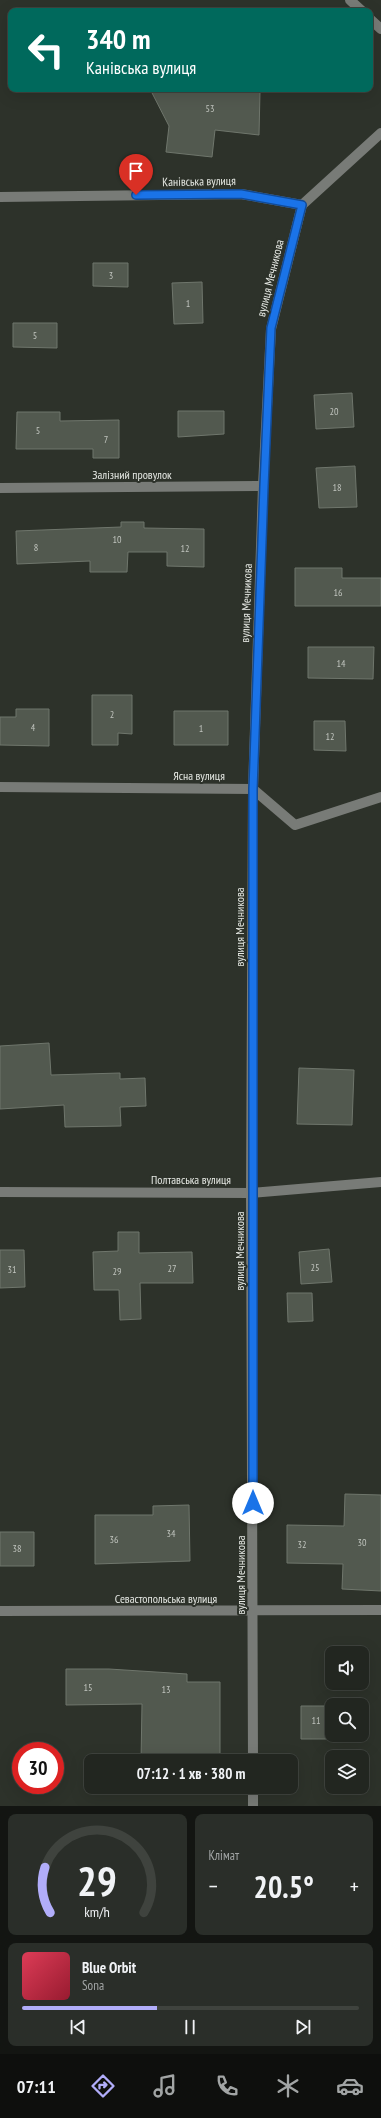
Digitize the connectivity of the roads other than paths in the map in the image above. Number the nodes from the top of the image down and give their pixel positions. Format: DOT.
graph roads {
  1 [pos="350,0"];
  2 [pos="359,8"];
  3 [pos="373,22"];
  4 [pos="381,29"];
  5 [pos="381,132"];
  6 [pos="0,197"];
  7 [pos="302,205"];
  8 [pos="264,486"];
  9 [pos="0,488"];
  10 [pos="0,787"];
  11 [pos="253,789"];
  12 [pos="381,797"];
  13 [pos="381,1182"];
  14 [pos="0,1192"];
  15 [pos="251,1193"];
  16 [pos="381,1610"];
  17 [pos="0,1611"];
  18 [pos="253,1611"];
  19 [pos="253,1754"];
  20 [pos="253,1794"];
  21 [pos="253,1806"];
  1 -- 2 [label="street"];
  3 -- 4 [label="street"];
  5 -- 7 [label="street"];
  6 -- 7 [label="street, Канівська вулиця"];
  7 -- 8 [label="street, вулиця Мечникова"];
  8 -- 9 [label="street, Залізний провулок"];
  8 -- 11 [label="street, вулиця Мечникова"];
  10 -- 11 [label="street, Ясна вулиця"];
  11 -- 12 [label="street"];
  11 -- 15 [label="street, вулиця Мечникова"];
  13 -- 15 [label="street, Полтавська вулиця"];
  14 -- 15 [label="street, Полтавська вулиця"];
  15 -- 18 [label="street, вулиця Мечникова"];
  16 -- 18 [label="street, Севастопольська вулиця"];
  17 -- 18 [label="street, Севастопольська вулиця"];
  18 -- 19 [label="street, вулиця Мечникова"];
  20 -- 21 [label="street"];
}
